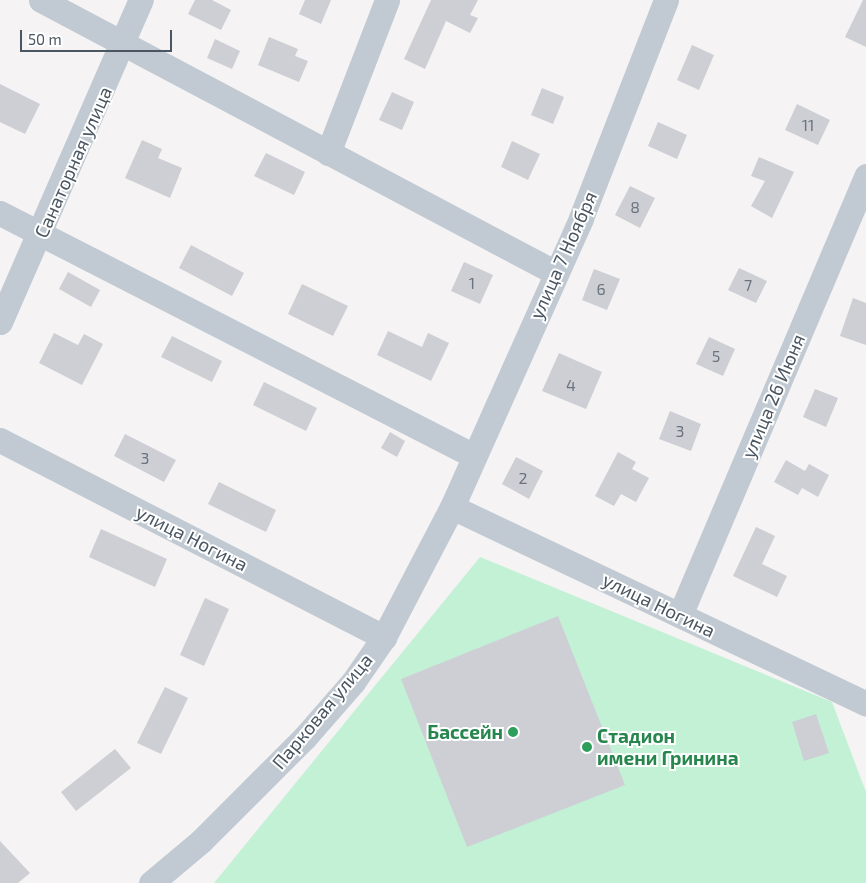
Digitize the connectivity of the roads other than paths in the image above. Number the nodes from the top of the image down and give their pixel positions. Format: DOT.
graph roads {
  1 [pos="41,0"];
  2 [pos="141,0"];
  3 [pos="387,0"];
  4 [pos="666,0"];
  5 [pos="125,43"];
  6 [pos="328,152"];
  7 [pos="866,176"];
  8 [pos="0,213"];
  9 [pos="42,233"];
  10 [pos="556,273"];
  11 [pos="0,322"];
  12 [pos="0,440"];
  13 [pos="474,456"];
  14 [pos="452,506"];
  15 [pos="680,615"];
  16 [pos="384,637"];
  17 [pos="866,704"];
  18 [pos="150,883"];
  1 -- 5 [label="street"];
  2 -- 5 [label="street, Санаторная улица"];
  3 -- 6 [label="street"];
  4 -- 10 [label="street, улица 7 Ноября"];
  5 -- 6 [label="street"];
  5 -- 9 [label="street, Санаторная улица"];
  6 -- 10 [label="street"];
  7 -- 15 [label="street, улица 26 Июня"];
  8 -- 9 [label="street"];
  9 -- 11 [label="street, Санаторная улица"];
  9 -- 13 [label="street"];
  10 -- 13 [label="street, улица 7 Ноября"];
  12 -- 16 [label="street, улица Ногина"];
  13 -- 14 [label="street, улица 7 Ноября"];
  14 -- 15 [label="street, улица Ногина"];
  14 -- 16 [label="street, Парковая улица"];
  15 -- 17 [label="street, улица Ногина"];
  16 -- 18 [label="street, Парковая улица"];
}
